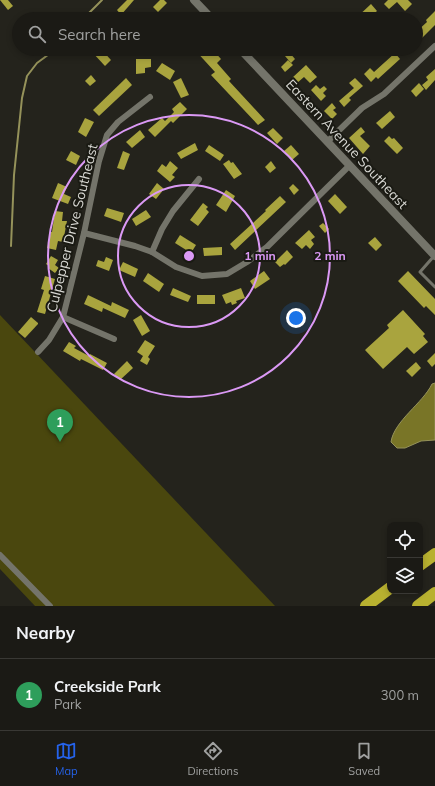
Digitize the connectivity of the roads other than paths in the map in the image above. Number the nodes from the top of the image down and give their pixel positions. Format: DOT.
graph roads {
  1 [pos="194,0"];
  2 [pos="205,12"];
  3 [pos="435,46"];
  4 [pos="247,56"];
  5 [pos="150,97"];
  6 [pos="327,142"];
  7 [pos="350,165"];
  8 [pos="199,179"];
  9 [pos="84,233"];
  10 [pos="152,252"];
  11 [pos="435,256"];
  12 [pos="435,287"];
  13 [pos="64,317"];
  14 [pos="114,339"];
  15 [pos="38,352"];
  16 [pos="435,554"];
  17 [pos="0,556"];
  18 [pos="423,563"];
  19 [pos="387,590"];
  20 [pos="435,593"];
  21 [pos="50,606"];
  22 [pos="366,606"];
  23 [pos="418,606"];
  1 -- 2 [label="street"];
  3 -- 6 [label="street"];
  4 -- 6 [label="street, Eastern Avenue Southeast"];
  5 -- 9 [label="street, Culpepper Drive Southeast"];
  6 -- 7 [label="street, Eastern Avenue Southeast"];
  7 -- 10 [label="street"];
  7 -- 11 [label="street, Eastern Avenue Southeast"];
  8 -- 10 [label="street"];
  9 -- 10 [label="street"];
  9 -- 13 [label="street, Culpepper Drive Southeast"];
  11 -- 12 [label="lane"];
  13 -- 14 [label="street"];
  13 -- 15 [label="street, Culpepper Drive Southeast"];
  16 -- 18 [label="highway"];
  17 -- 21 [label="street"];
  19 -- 22 [label="highway"];
  20 -- 23 [label="highway"];
}
